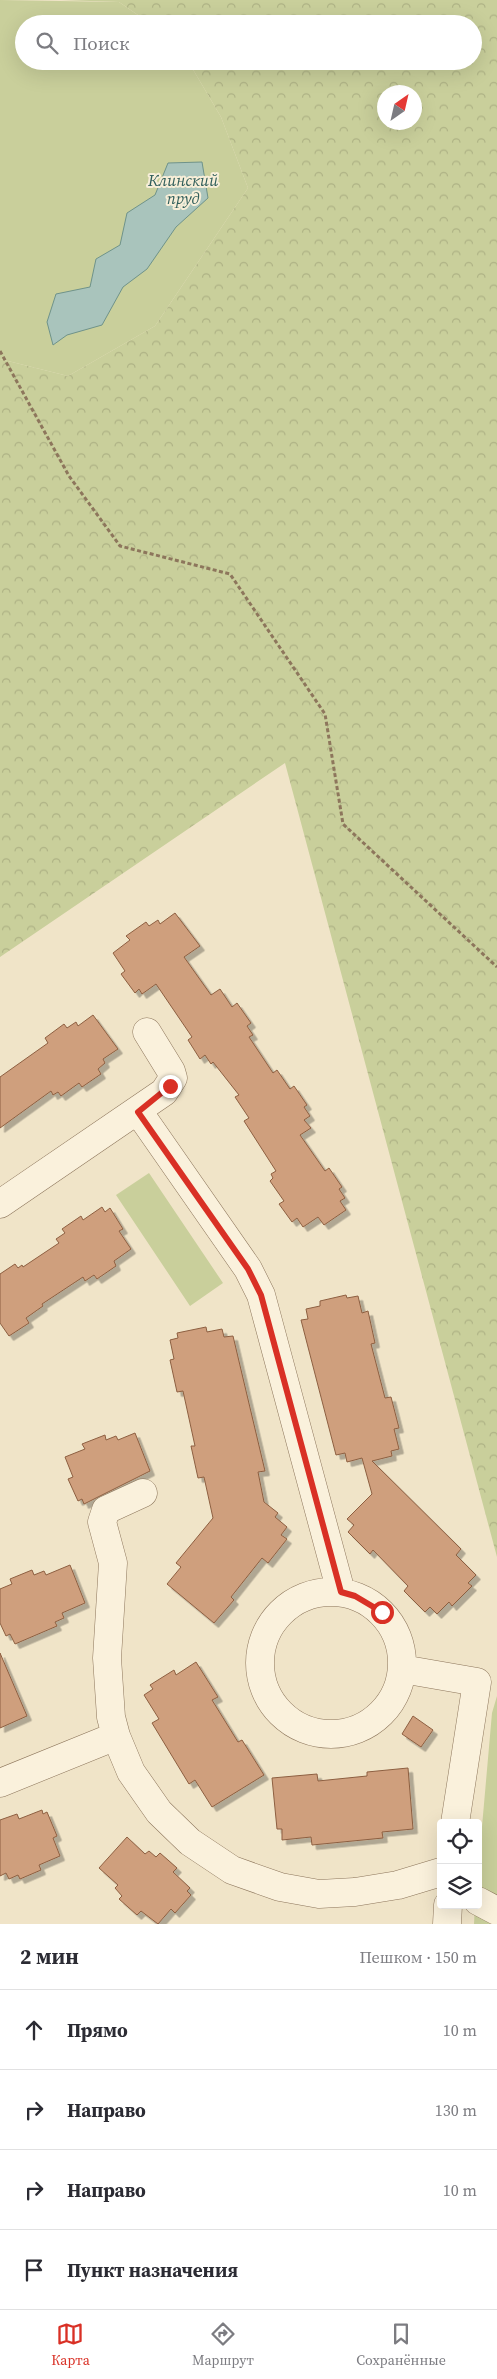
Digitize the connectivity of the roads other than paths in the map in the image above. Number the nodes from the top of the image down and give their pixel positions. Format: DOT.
graph roads {
  1 [pos="147,1032"];
  2 [pos="138,1112"];
  3 [pos="0,1204"];
  4 [pos="143,1493"];
  5 [pos="341,1592"];
  6 [pos="402,1669"];
  7 [pos="487,1684"];
  8 [pos="116,1736"];
  9 [pos="0,1783"];
  10 [pos="456,1819"];
  11 [pos="437,1873"];
  12 [pos="482,1903"];
  13 [pos="448,1909"];
  14 [pos="497,1911"];
  15 [pos="447,1924"];
  1 -- 2 [label="lane"];
  2 -- 3 [label="lane"];
  2 -- 5 [label="lane"];
  4 -- 8 [label="lane"];
  5 -- 6 [label="lane"];
  5 -- 6 [label="lane"];
  6 -- 7 [label="lane"];
  7 -- 10 [label="lane"];
  8 -- 9 [label="lane"];
  8 -- 11 [label="lane"];
  12 -- 14 [label="lane"];
  13 -- 15 [label="lane"];
}
